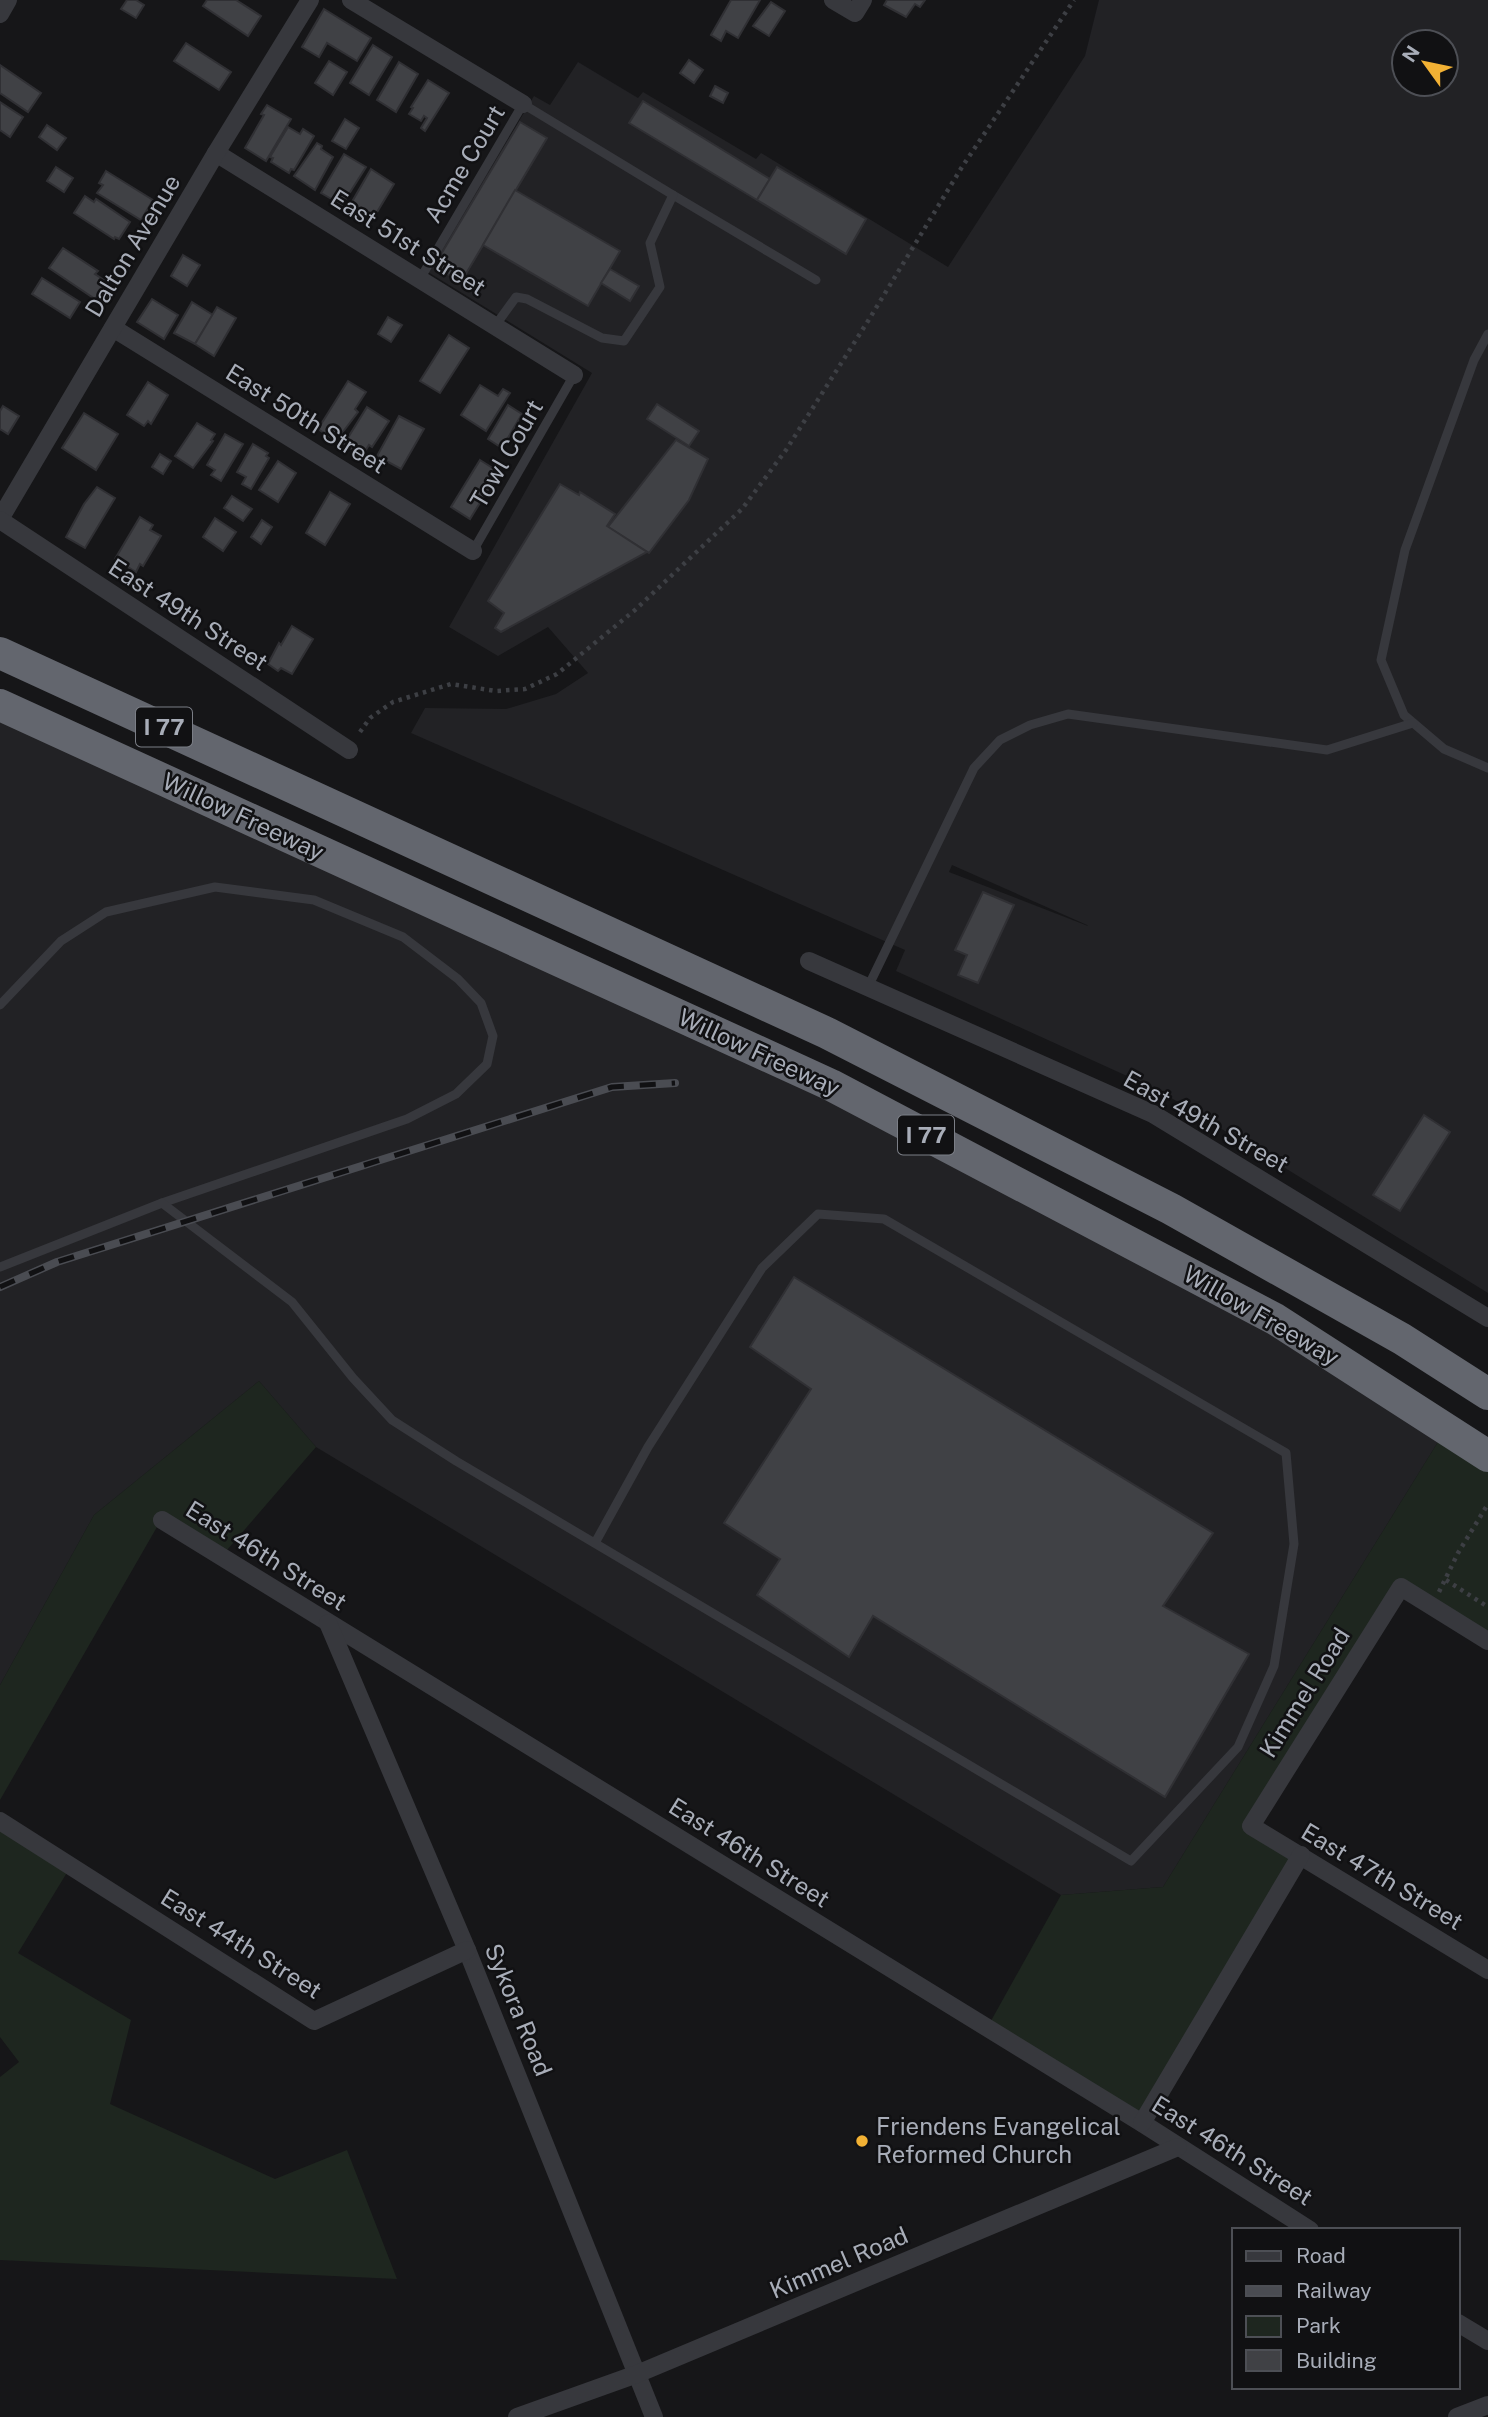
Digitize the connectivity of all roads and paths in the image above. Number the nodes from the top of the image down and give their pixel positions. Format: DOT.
graph roads {
  1 [pos="8,0"];
  2 [pos="310,0"];
  3 [pos="351,0"];
  4 [pos="833,0"];
  5 [pos="1074,0"];
  6 [pos="859,7"];
  7 [pos="0,14"];
  8 [pos="523,104"];
  9 [pos="216,153"];
  10 [pos="673,195"];
  11 [pos="420,279"];
  12 [pos="816,280"];
  13 [pos="495,326"];
  14 [pos="113,328"];
  15 [pos="1488,334"];
  16 [pos="574,375"];
  17 [pos="0,520"];
  18 [pos="473,551"];
  19 [pos="0,653"];
  20 [pos="0,705"];
  21 [pos="1413,723"];
  22 [pos="360,732"];
  23 [pos="349,750"];
  24 [pos="1488,768"];
  25 [pos="808,961"];
  26 [pos="868,988"];
  27 [pos="0,1004"];
  28 [pos="162,1203"];
  29 [pos="0,1267"];
  30 [pos="1488,1318"];
  31 [pos="1488,1394"];
  32 [pos="1488,1456"];
  33 [pos="1488,1504"];
  34 [pos="162,1520"];
  35 [pos="595,1544"];
  36 [pos="1446,1580"];
  37 [pos="1439,1593"];
  38 [pos="1488,1607"];
  39 [pos="328,1623"];
  40 [pos="1488,1641"];
  41 [pos="0,1821"];
  42 [pos="1251,1826"];
  43 [pos="1301,1855"];
  44 [pos="467,1950"];
  45 [pos="1488,1970"];
  46 [pos="1142,2123"];
  47 [pos="1178,2147"];
  48 [pos="1307,2228"];
  49 [pos="1460,2324"];
  50 [pos="1488,2341"];
  51 [pos="637,2374"];
  52 [pos="1488,2405"];
  53 [pos="517,2417"];
  54 [pos="654,2417"];
  55 [pos="1457,2417"];
  1 -- 7 [label="street"];
  2 -- 9 [label="street, Dalton Avenue"];
  3 -- 8 [label="street"];
  4 -- 6 [label="street"];
  5 -- 22 [label="path"];
  8 -- 10 [label="lane"];
  8 -- 11 [label="lane, Acme Court"];
  9 -- 11 [label="street, East 51st Street"];
  9 -- 14 [label="street, Dalton Avenue"];
  10 -- 12 [label="lane"];
  10 -- 13 [label="lane"];
  11 -- 13 [label="street, East 51st Street"];
  13 -- 16 [label="street, East 51st Street"];
  14 -- 17 [label="street, Dalton Avenue"];
  14 -- 18 [label="street, East 50th Street"];
  15 -- 21 [label="lane"];
  16 -- 18 [label="lane, Towl Court"];
  17 -- 23 [label="street, East 49th Street"];
  19 -- 31 [label="highway, Willow Freeway / I 77"];
  20 -- 32 [label="highway, Willow Freeway / I 77"];
  21 -- 24 [label="lane"];
  21 -- 26 [label="lane"];
  25 -- 26 [label="street, East 49th Street"];
  26 -- 30 [label="street, East 49th Street"];
  27 -- 28 [label="lane"];
  28 -- 29 [label="lane"];
  28 -- 35 [label="lane"];
  33 -- 36 [label="path"];
  34 -- 39 [label="street, East 46th Street"];
  35 -- 35 [label="lane"];
  36 -- 37 [label="path"];
  36 -- 38 [label="path"];
  39 -- 44 [label="street, Sykora Road"];
  39 -- 46 [label="street, East 46th Street"];
  40 -- 42 [label="street, Kimmel Road"];
  41 -- 44 [label="street, East 44th Street"];
  42 -- 43 [label="street, East 47th Street"];
  43 -- 45 [label="street, East 47th Street"];
  43 -- 46 [label="street"];
  44 -- 51 [label="street, Sykora Road"];
  46 -- 47 [label="street, East 46th Street"];
  47 -- 48 [label="street, East 46th Street"];
  47 -- 51 [label="street, Kimmel Road"];
  49 -- 50 [label="street"];
  51 -- 53 [label="street, Kimmel Road"];
  51 -- 54 [label="street, Sykora Road"];
  52 -- 55 [label="street"];
}
